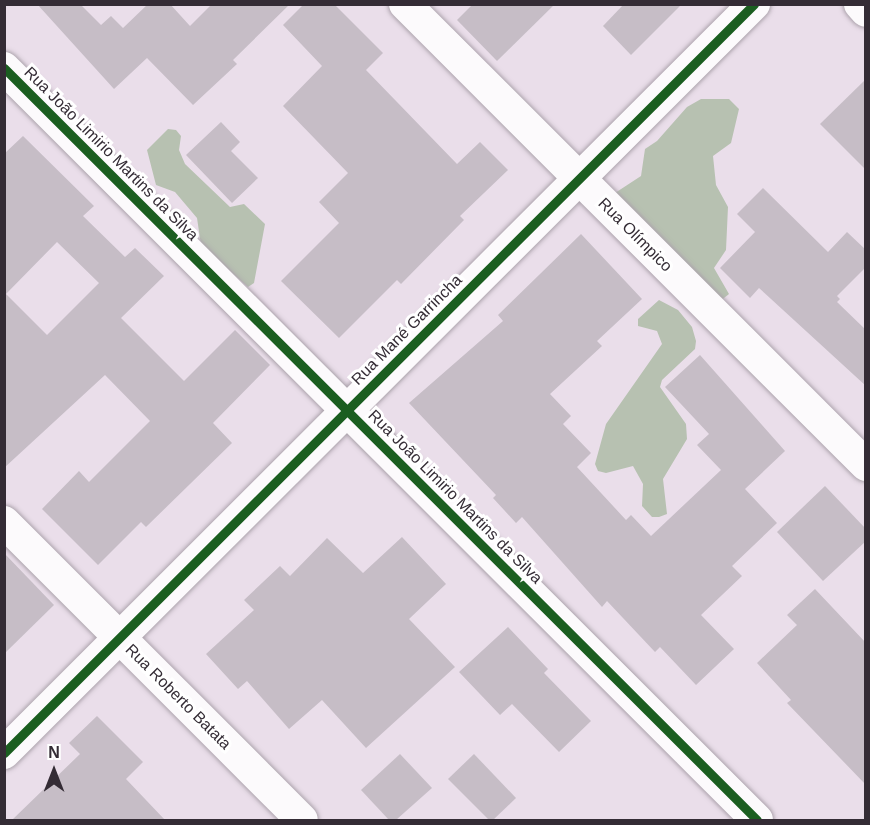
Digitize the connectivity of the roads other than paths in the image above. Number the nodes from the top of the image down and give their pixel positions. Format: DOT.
graph roads {
  1 [pos="405,4"];
  2 [pos="754,4"];
  3 [pos="860,4"];
  4 [pos="866,11"];
  5 [pos="4,68"];
  6 [pos="580,179"];
  7 [pos="347,411"];
  8 [pos="866,465"];
  9 [pos="4,522"];
  10 [pos="120,638"];
  11 [pos="4,753"];
  12 [pos="302,820"];
  13 [pos="757,820"];
  1 -- 6 [label="street, Rua Olímpico"];
  2 -- 6 [label="street, Rua Mané Garrincha"];
  3 -- 4 [label="street"];
  5 -- 7 [label="street, Rua João Limirio Martins da Silva"];
  6 -- 7 [label="street, Rua Mané Garrincha"];
  6 -- 8 [label="street, Rua Olímpico"];
  7 -- 10 [label="street, Rua Mané Garrincha"];
  7 -- 13 [label="street, Rua João Limirio Martins da Silva"];
  9 -- 10 [label="street, Rua Roberto Batata"];
  10 -- 11 [label="street, Rua Mané Garrincha"];
  10 -- 12 [label="street, Rua Roberto Batata"];
}
